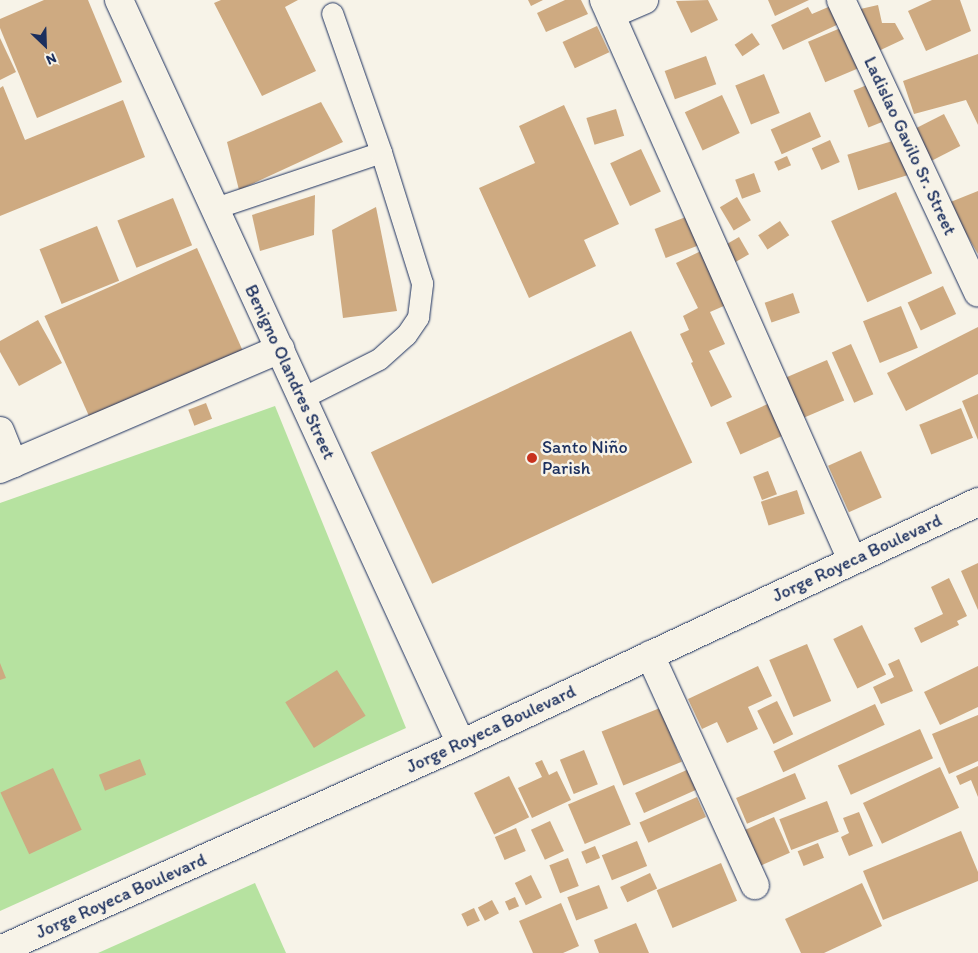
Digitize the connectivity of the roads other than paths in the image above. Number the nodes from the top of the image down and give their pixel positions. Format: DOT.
graph roads {
  1 [pos="119,0"];
  2 [pos="644,0"];
  3 [pos="841,0"];
  4 [pos="608,7"];
  5 [pos="332,13"];
  6 [pos="381,152"];
  7 [pos="215,208"];
  8 [pos="978,292"];
  9 [pos="280,349"];
  10 [pos="302,398"];
  11 [pos="0,431"];
  12 [pos="6,466"];
  13 [pos="978,502"];
  14 [pos="852,560"];
  15 [pos="650,655"];
  16 [pos="462,744"];
  17 [pos="755,884"];
  18 [pos="0,950"];
  1 -- 7 [label="street, Benigno Olandres Street"];
  2 -- 4 [label="street"];
  3 -- 8 [label="street, Ladislao Gavilo Sr. Street"];
  4 -- 14 [label="street"];
  5 -- 6 [label="lane"];
  6 -- 7 [label="lane"];
  6 -- 10 [label="lane"];
  7 -- 9 [label="street, Benigno Olandres Street"];
  9 -- 10 [label="street, Benigno Olandres Street"];
  9 -- 12 [label="street"];
  10 -- 16 [label="street, Benigno Olandres Street"];
  11 -- 12 [label="street"];
  13 -- 14 [label="street, Jorge Royeca Boulevard"];
  14 -- 15 [label="street, Jorge Royeca Boulevard"];
  15 -- 16 [label="street, Jorge Royeca Boulevard"];
  15 -- 17 [label="street"];
  16 -- 18 [label="street, Jorge Royeca Boulevard"];
}
